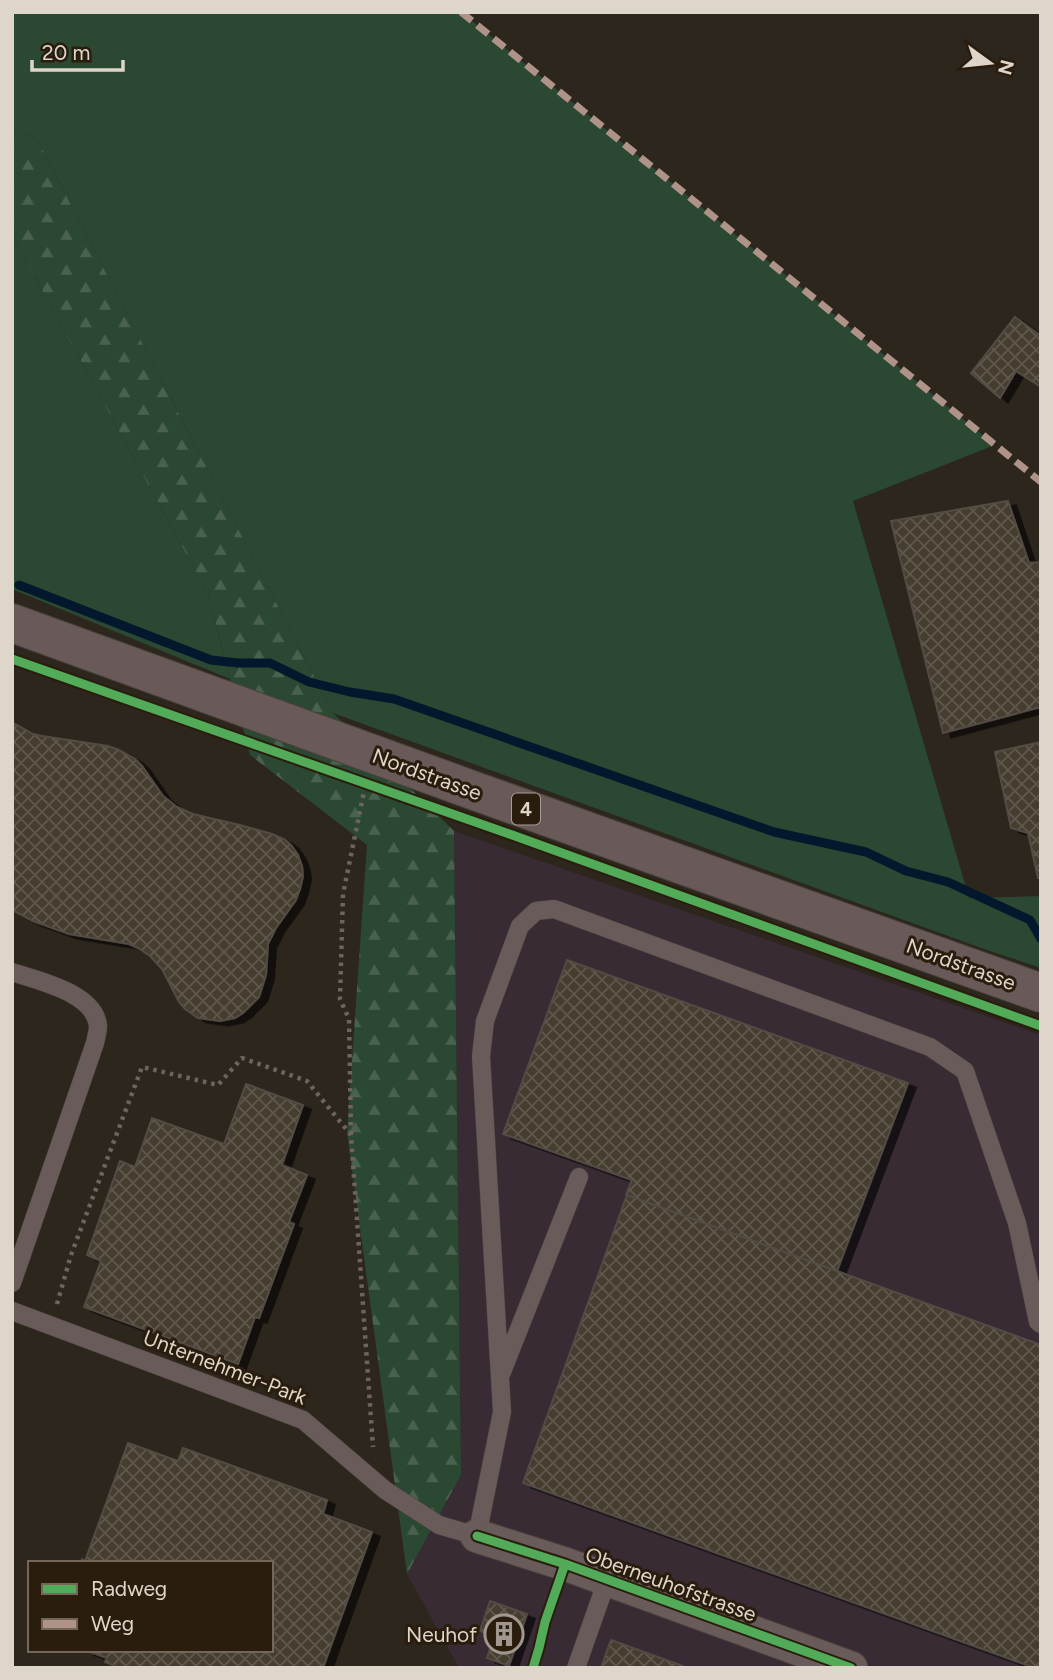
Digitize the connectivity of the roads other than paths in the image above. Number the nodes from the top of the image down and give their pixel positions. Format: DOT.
graph roads {
  1 [pos="12,623"];
  2 [pos="12,972"];
  3 [pos="1041,993"];
  4 [pos="579,1177"];
  5 [pos="12,1283"];
  6 [pos="12,1311"];
  7 [pos="1041,1324"];
  8 [pos="500,1379"];
  9 [pos="477,1536"];
  10 [pos="607,1580"];
  11 [pos="576,1668"];
  12 [pos="851,1668"];
  1 -- 3 [label="main road, Nordstrasse / 4"];
  2 -- 5 [label="lane"];
  4 -- 8 [label="lane"];
  6 -- 9 [label="lane, Unternehmer-Park"];
  7 -- 8 [label="lane"];
  8 -- 9 [label="lane"];
  9 -- 10 [label="street, Oberneuhofstrasse"];
  10 -- 11 [label="lane"];
  10 -- 12 [label="street, Oberneuhofstrasse"];
}
